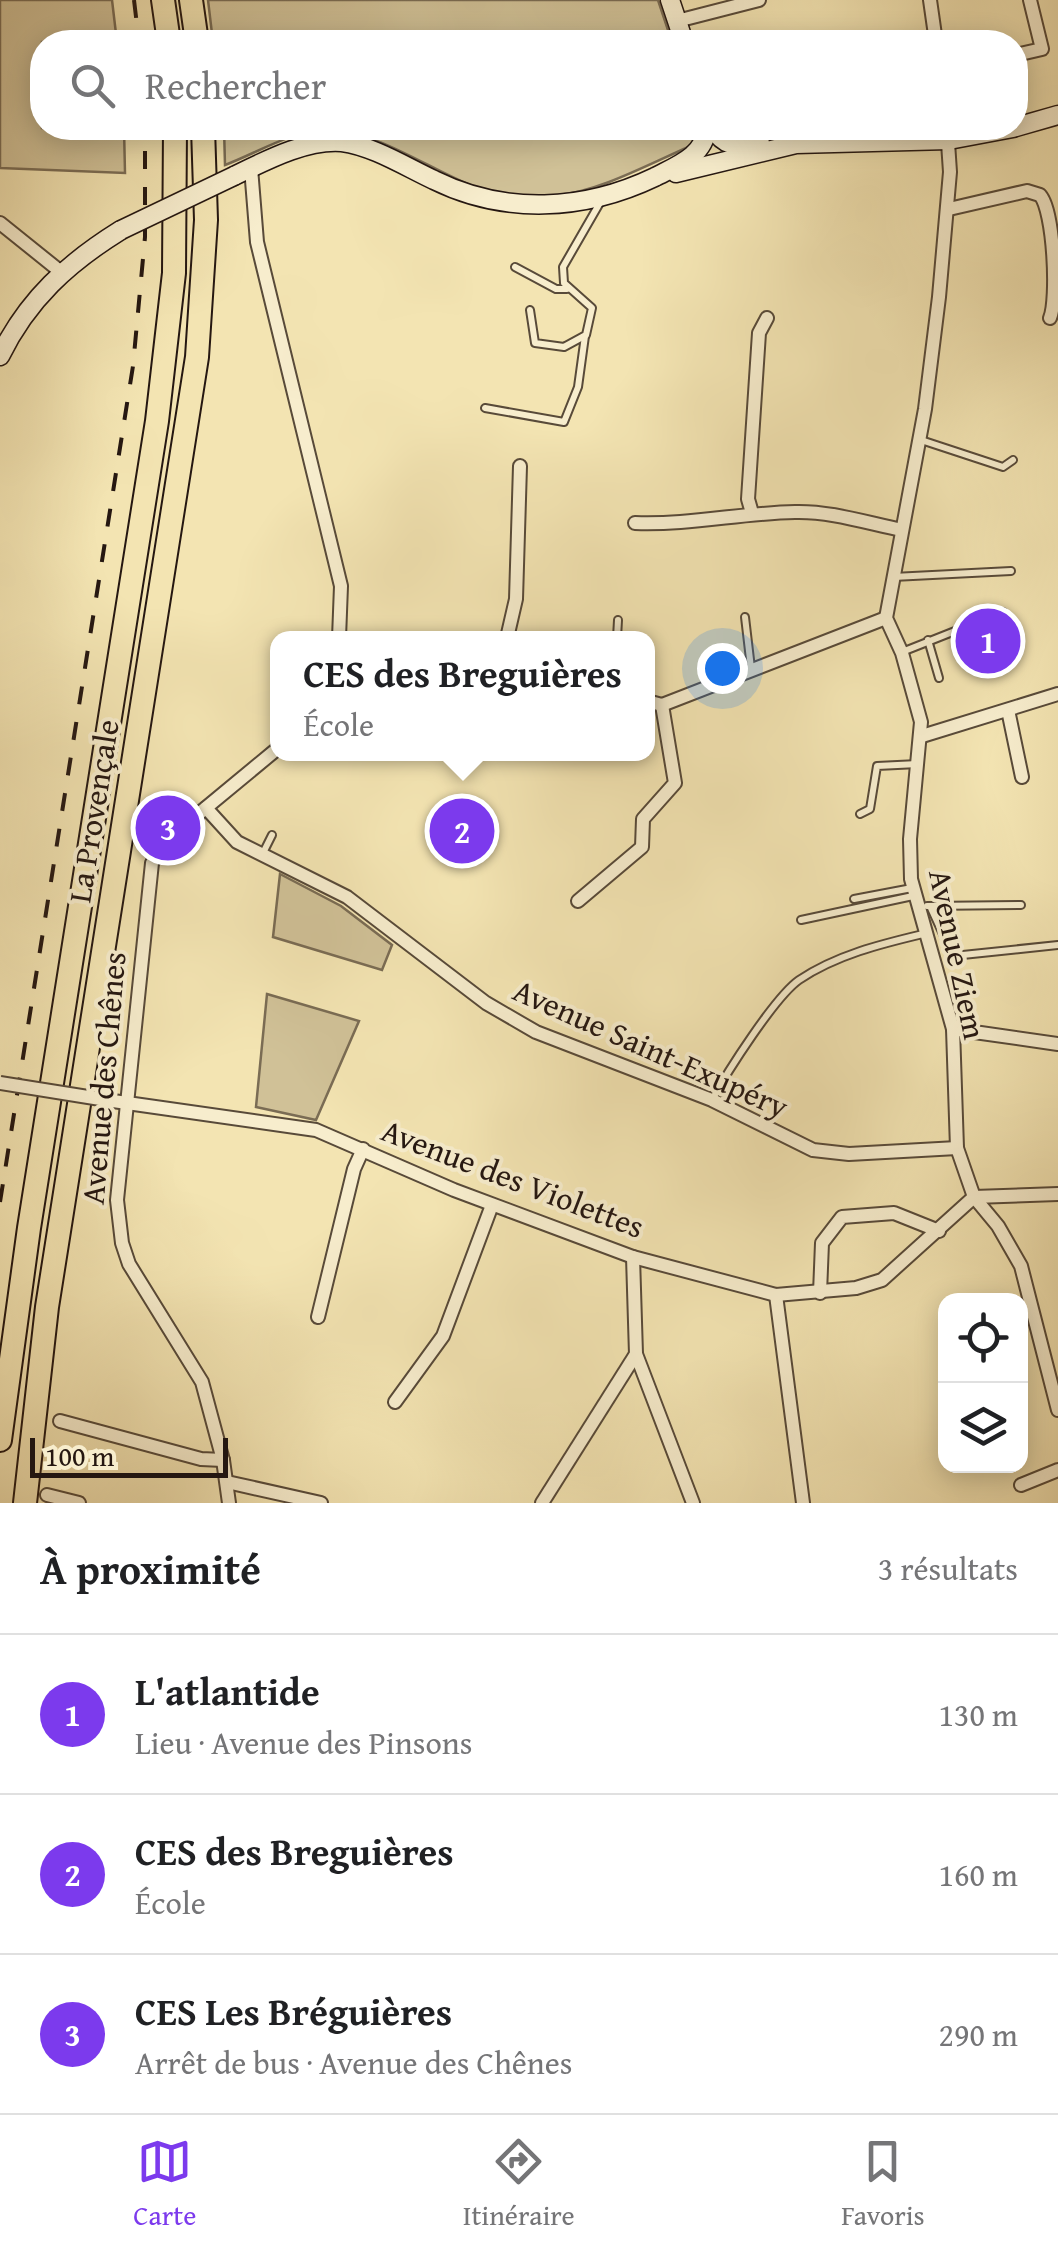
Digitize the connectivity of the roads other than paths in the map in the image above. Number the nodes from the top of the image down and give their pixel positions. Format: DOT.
graph roads {
  1 [pos="163,0"];
  2 [pos="192,0"];
  3 [pos="670,0"];
  4 [pos="760,0"];
  5 [pos="930,0"];
  6 [pos="1030,0"];
  7 [pos="677,21"];
  8 [pos="167,30"];
  9 [pos="196,30"];
  10 [pos="680,30"];
  11 [pos="934,30"];
  12 [pos="1028,53"];
  13 [pos="1058,116"];
  14 [pos="1028,124"];
  15 [pos="175,140"];
  16 [pos="203,140"];
  17 [pos="704,140"];
  18 [pos="720,140"];
  19 [pos="857,140"];
  20 [pos="948,140"];
  21 [pos="796,144"];
  22 [pos="242,172"];
  23 [pos="651,178"];
  24 [pos="604,196"];
  25 [pos="949,209"];
  26 [pos="0,223"];
  27 [pos="515,268"];
  28 [pos="61,272"];
  29 [pos="568,289"];
  30 [pos="530,310"];
  31 [pos="767,318"];
  32 [pos="1050,318"];
  33 [pos="586,335"];
  34 [pos="0,356"];
  35 [pos="485,408"];
  36 [pos="920,439"];
  37 [pos="1013,460"];
  38 [pos="520,466"];
  39 [pos="752,512"];
  40 [pos="635,523"];
  41 [pos="902,530"];
  42 [pos="1011,571"];
  43 [pos="893,577"];
  44 [pos="1003,612"];
  45 [pos="745,617"];
  46 [pos="886,618"];
  47 [pos="618,620"];
  48 [pos="339,631"];
  49 [pos="509,631"];
  50 [pos="617,631"];
  51 [pos="928,640"];
  52 [pos="902,653"];
  53 [pos="751,668"];
  54 [pos="939,678"];
  55 [pos="1058,694"];
  56 [pos="655,704"];
  57 [pos="662,705"];
  58 [pos="1008,710"];
  59 [pos="922,736"];
  60 [pos="270,755"];
  61 [pos="920,764"];
  62 [pos="1022,776"];
  63 [pos="206,808"];
  64 [pos="860,814"];
  65 [pos="272,835"];
  66 [pos="264,855"];
  67 [pos="918,899"];
  68 [pos="854,900"];
  69 [pos="578,901"];
  70 [pos="1021,905"];
  71 [pos="801,920"];
  72 [pos="923,934"];
  73 [pos="1058,945"];
  74 [pos="953,1029"];
  75 [pos="1058,1044"];
  76 [pos="0,1083"];
  77 [pos="712,1100"];
  78 [pos="120,1102"];
  79 [pos="957,1148"];
  80 [pos="363,1150"];
  81 [pos="1058,1194"];
  82 [pos="974,1197"];
  83 [pos="492,1206"];
  84 [pos="938,1231"];
  85 [pos="634,1257"];
  86 [pos="820,1292"];
  87 [pos="776,1296"];
  88 [pos="318,1316"];
  89 [pos="1058,1331"];
  90 [pos="1042,1338"];
  91 [pos="636,1354"];
  92 [pos="395,1402"];
  93 [pos="1058,1410"];
  94 [pos="60,1421"];
  95 [pos="0,1440"];
  96 [pos="223,1460"];
  97 [pos="1058,1470"];
  98 [pos="227,1482"];
  99 [pos="1021,1485"];
  100 [pos="45,1499"];
  101 [pos="79,1503"];
  102 [pos="229,1503"];
  103 [pos="321,1503"];
  104 [pos="542,1503"];
  105 [pos="693,1503"];
  106 [pos="802,1503"];
  1 -- 8 [label="highway"];
  2 -- 9 [label="highway"];
  3 -- 7 [label="main road"];
  4 -- 7 [label="street"];
  5 -- 11 [label="street"];
  6 -- 12 [label="street"];
  7 -- 10 [label="main road"];
  13 -- 14 [label="main road"];
  15 -- 95 [label="highway, La Provençale"];
  16 -- 100 [label="highway, La Provençale"];
  17 -- 23 [label="main road"];
  18 -- 21 [label="main road"];
  19 -- 21 [label="main road"];
  20 -- 25 [label="street"];
  21 -- 23 [label="main road"];
  22 -- 24 [label="main road"];
  22 -- 28 [label="main road, bridge"];
  22 -- 48 [label="street"];
  23 -- 24 [label="main road"];
  24 -- 29 [label="lane"];
  25 -- 32 [label="street"];
  25 -- 36 [label="street"];
  26 -- 28 [label="street"];
  27 -- 29 [label="lane"];
  28 -- 34 [label="main road"];
  29 -- 33 [label="lane"];
  30 -- 33 [label="lane"];
  31 -- 39 [label="street"];
  33 -- 35 [label="lane"];
  36 -- 37 [label="lane"];
  36 -- 41 [label="street"];
  38 -- 49 [label="street"];
  39 -- 40 [label="street"];
  39 -- 41 [label="street"];
  41 -- 43 [label="street"];
  42 -- 43 [label="lane"];
  43 -- 46 [label="street"];
  44 -- 51 [label="lane"];
  45 -- 53 [label="lane"];
  46 -- 52 [label="street, Avenue Ziem"];
  46 -- 53 [label="street"];
  47 -- 50 [label="lane"];
  51 -- 52 [label="lane"];
  51 -- 54 [label="lane"];
  52 -- 59 [label="street, Avenue Ziem"];
  53 -- 57 [label="street"];
  55 -- 58 [label="street"];
  56 -- 57 [label="street"];
  57 -- 69 [label="street"];
  58 -- 59 [label="street"];
  58 -- 62 [label="street"];
  59 -- 61 [label="street, Avenue Ziem"];
  60 -- 63 [label="street, Avenue des Chênes"];
  61 -- 64 [label="lane"];
  61 -- 67 [label="street, Avenue Ziem"];
  63 -- 66 [label="street, Avenue Saint-Exupéry"];
  63 -- 78 [label="street, Avenue des Chênes"];
  65 -- 66 [label="lane"];
  66 -- 77 [label="street, Avenue Saint-Exupéry"];
  67 -- 68 [label="lane"];
  67 -- 70 [label="lane"];
  67 -- 71 [label="lane"];
  67 -- 72 [label="street, Avenue Ziem"];
  67 -- 73 [label="lane"];
  72 -- 74 [label="street, Avenue Ziem"];
  72 -- 77 [label="lane"];
  74 -- 75 [label="street"];
  74 -- 79 [label="street, Avenue Ziem"];
  76 -- 78 [label="street, Avenue des Violettes, bridge"];
  77 -- 79 [label="street, Avenue Saint-Exupéry"];
  78 -- 80 [label="street, Avenue des Violettes"];
  78 -- 96 [label="street, Avenue des Chênes"];
  79 -- 82 [label="street, Avenue Ziem"];
  80 -- 83 [label="street, Avenue des Violettes"];
  80 -- 88 [label="street"];
  81 -- 82 [label="street"];
  82 -- 84 [label="street, Avenue des Violettes"];
  82 -- 90 [label="street, Avenue Ziem"];
  83 -- 85 [label="street, Avenue des Violettes"];
  83 -- 92 [label="street"];
  84 -- 86 [label="street, Avenue des Violettes"];
  84 -- 86 [label="street"];
  85 -- 87 [label="street, Avenue des Violettes"];
  85 -- 91 [label="street"];
  86 -- 87 [label="street, Avenue des Violettes"];
  87 -- 106 [label="street"];
  89 -- 90 [label="street"];
  90 -- 93 [label="street, Avenue Ziem"];
  91 -- 104 [label="street"];
  91 -- 105 [label="street"];
  94 -- 96 [label="street"];
  96 -- 98 [label="street, Avenue des Chênes"];
  97 -- 99 [label="street"];
  98 -- 102 [label="street, Avenue des Chênes"];
  98 -- 103 [label="street"];
  100 -- 101 [label="street"];
}
